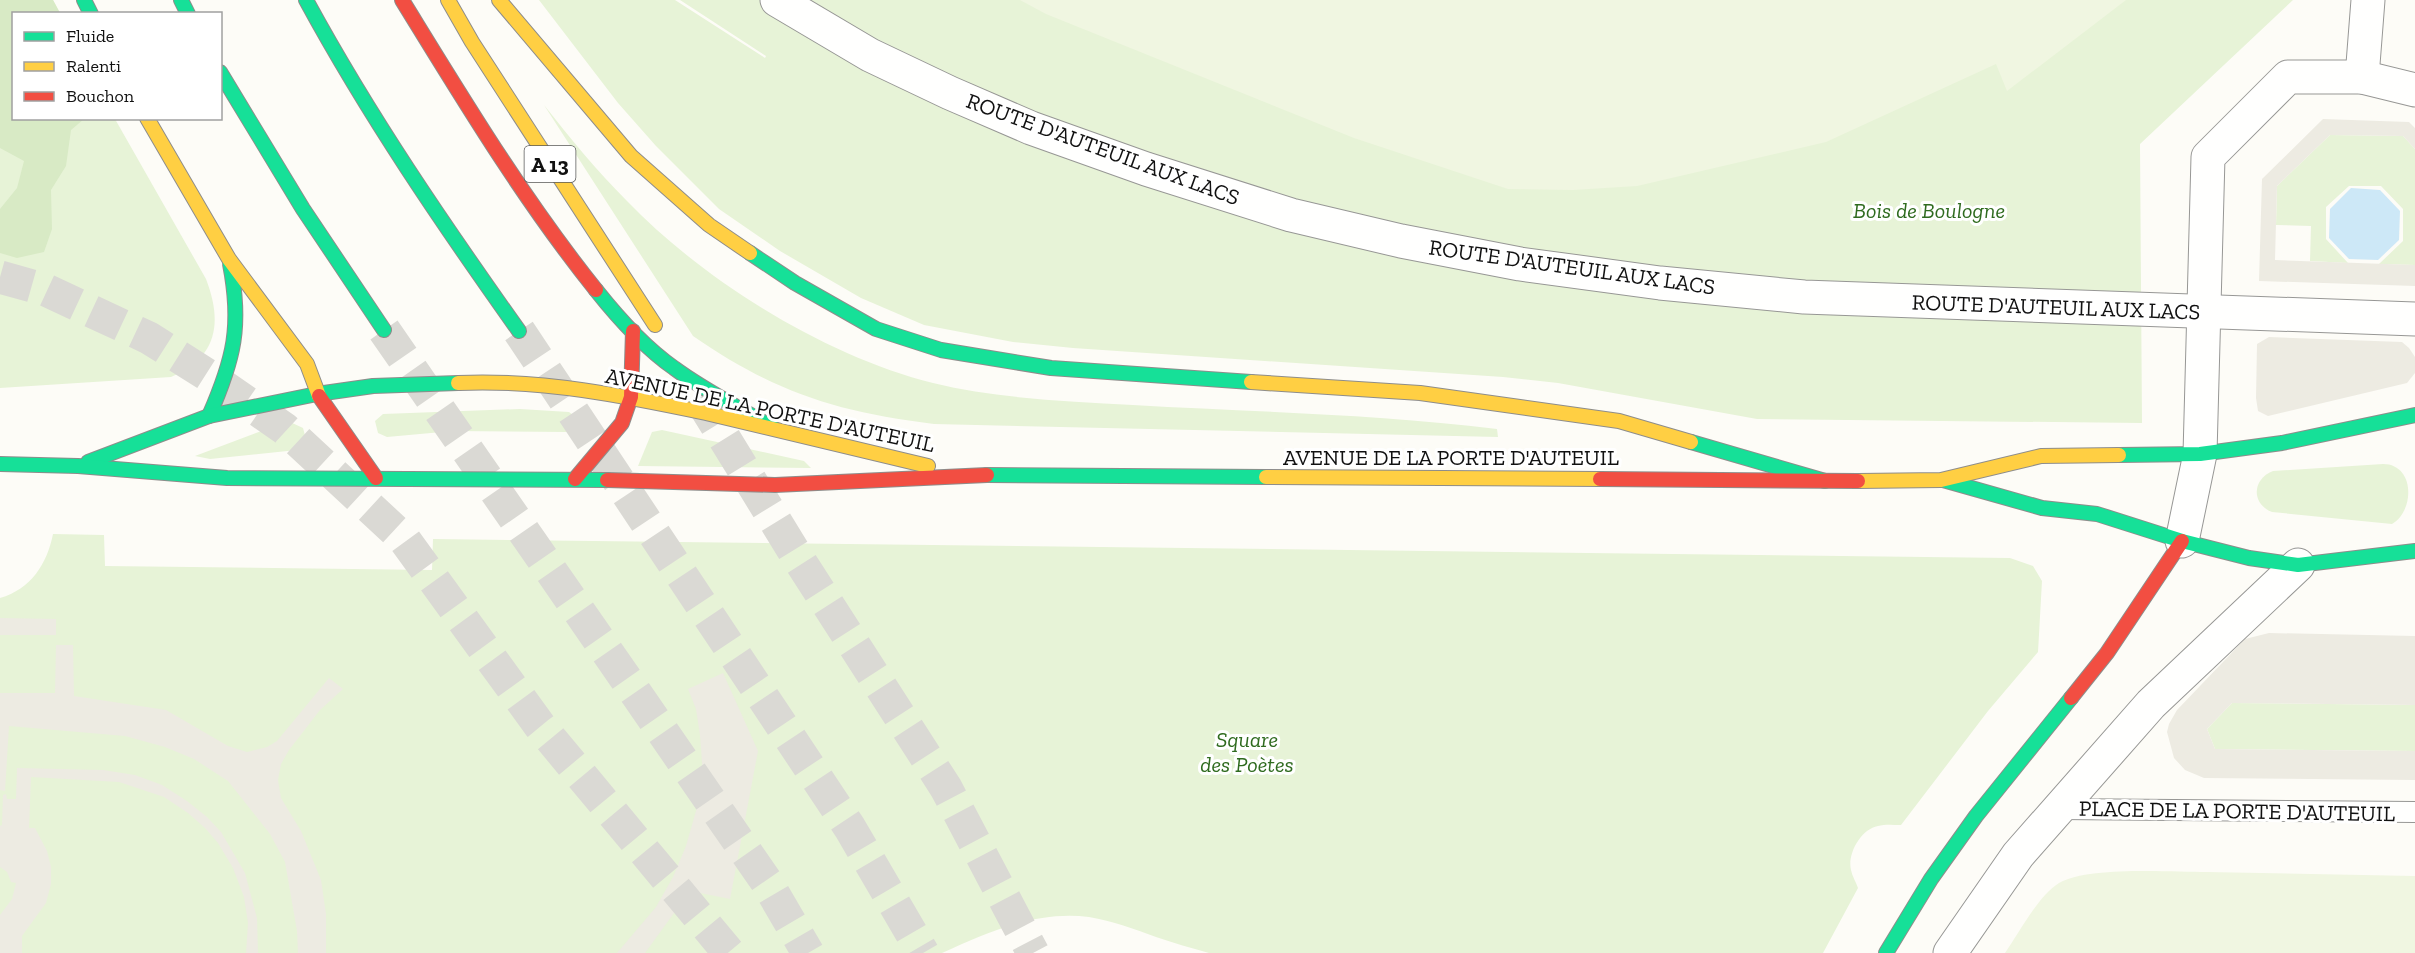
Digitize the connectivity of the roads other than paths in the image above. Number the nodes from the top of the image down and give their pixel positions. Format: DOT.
graph roads {
  1 [pos="306,0"];
  2 [pos="402,0"];
  3 [pos="448,0"];
  4 [pos="499,0"];
  5 [pos="777,0"];
  6 [pos="2368,0"];
  7 [pos="222,75"];
  8 [pos="2362,77"];
  9 [pos="2415,90"];
  10 [pos="148,120"];
  11 [pos="229,259"];
  12 [pos="2204,312"];
  13 [pos="2415,319"];
  14 [pos="655,325"];
  15 [pos="384,330"];
  16 [pos="519,331"];
  17 [pos="633,331"];
  18 [pos="317,394"];
  19 [pos="631,397"];
  20 [pos="2415,416"];
  21 [pos="209,417"];
  22 [pos="773,428"];
  23 [pos="2200,454"];
  24 [pos="0,464"];
  25 [pos="78,466"];
  26 [pos="961,475"];
  27 [pos="376,478"];
  28 [pos="575,479"];
  29 [pos="1941,480"];
  30 [pos="1825,481"];
  31 [pos="2182,541"];
  32 [pos="2415,551"];
  33 [pos="2298,565"];
  34 [pos="2059,809"];
  35 [pos="2415,812"];
  36 [pos="1886,953"];
  37 [pos="1950,953"];
  1 -- 16 [label="main road"];
  2 -- 17 [label="main road"];
  3 -- 14 [label="main road, A 13"];
  4 -- 30 [label="main road"];
  5 -- 12 [label="street, ROUTE D'AUTEUIL AUX LACS"];
  6 -- 8 [label="street"];
  7 -- 15 [label="main road"];
  8 -- 9 [label="street"];
  8 -- 12 [label="street"];
  10 -- 11 [label="main road"];
  11 -- 18 [label="main road"];
  11 -- 21 [label="main road"];
  12 -- 13 [label="street, ROUTE D'AUTEUIL AUX LACS"];
  12 -- 23 [label="street"];
  17 -- 19 [label="main road"];
  17 -- 22 [label="main road"];
  18 -- 19 [label="main road, AVENUE DE LA PORTE D'AUTEUIL"];
  18 -- 21 [label="main road, AVENUE DE LA PORTE D'AUTEUIL"];
  18 -- 27 [label="main road"];
  19 -- 22 [label="main road, AVENUE DE LA PORTE D'AUTEUIL"];
  19 -- 28 [label="main road"];
  20 -- 23 [label="main road"];
  21 -- 25 [label="main road, AVENUE DE LA PORTE D'AUTEUIL"];
  22 -- 26 [label="main road, AVENUE DE LA PORTE D'AUTEUIL"];
  23 -- 29 [label="main road, AVENUE DE LA PORTE D'AUTEUIL"];
  23 -- 31 [label="street"];
  24 -- 25 [label="main road, AVENUE DE LA PORTE D'AUTEUIL"];
  25 -- 27 [label="main road, AVENUE DE LA PORTE D'AUTEUIL"];
  26 -- 28 [label="main road, AVENUE DE LA PORTE D'AUTEUIL"];
  26 -- 30 [label="main road, AVENUE DE LA PORTE D'AUTEUIL"];
  27 -- 28 [label="main road, AVENUE DE LA PORTE D'AUTEUIL"];
  29 -- 30 [label="main road, AVENUE DE LA PORTE D'AUTEUIL"];
  29 -- 31 [label="main road, AVENUE DE LA PORTE D'AUTEUIL"];
  31 -- 33 [label="main road"];
  31 -- 36 [label="main road"];
  32 -- 33 [label="main road"];
  33 -- 34 [label="street"];
  34 -- 35 [label="lane, PLACE DE LA PORTE D'AUTEUIL"];
  34 -- 37 [label="street"];
}
